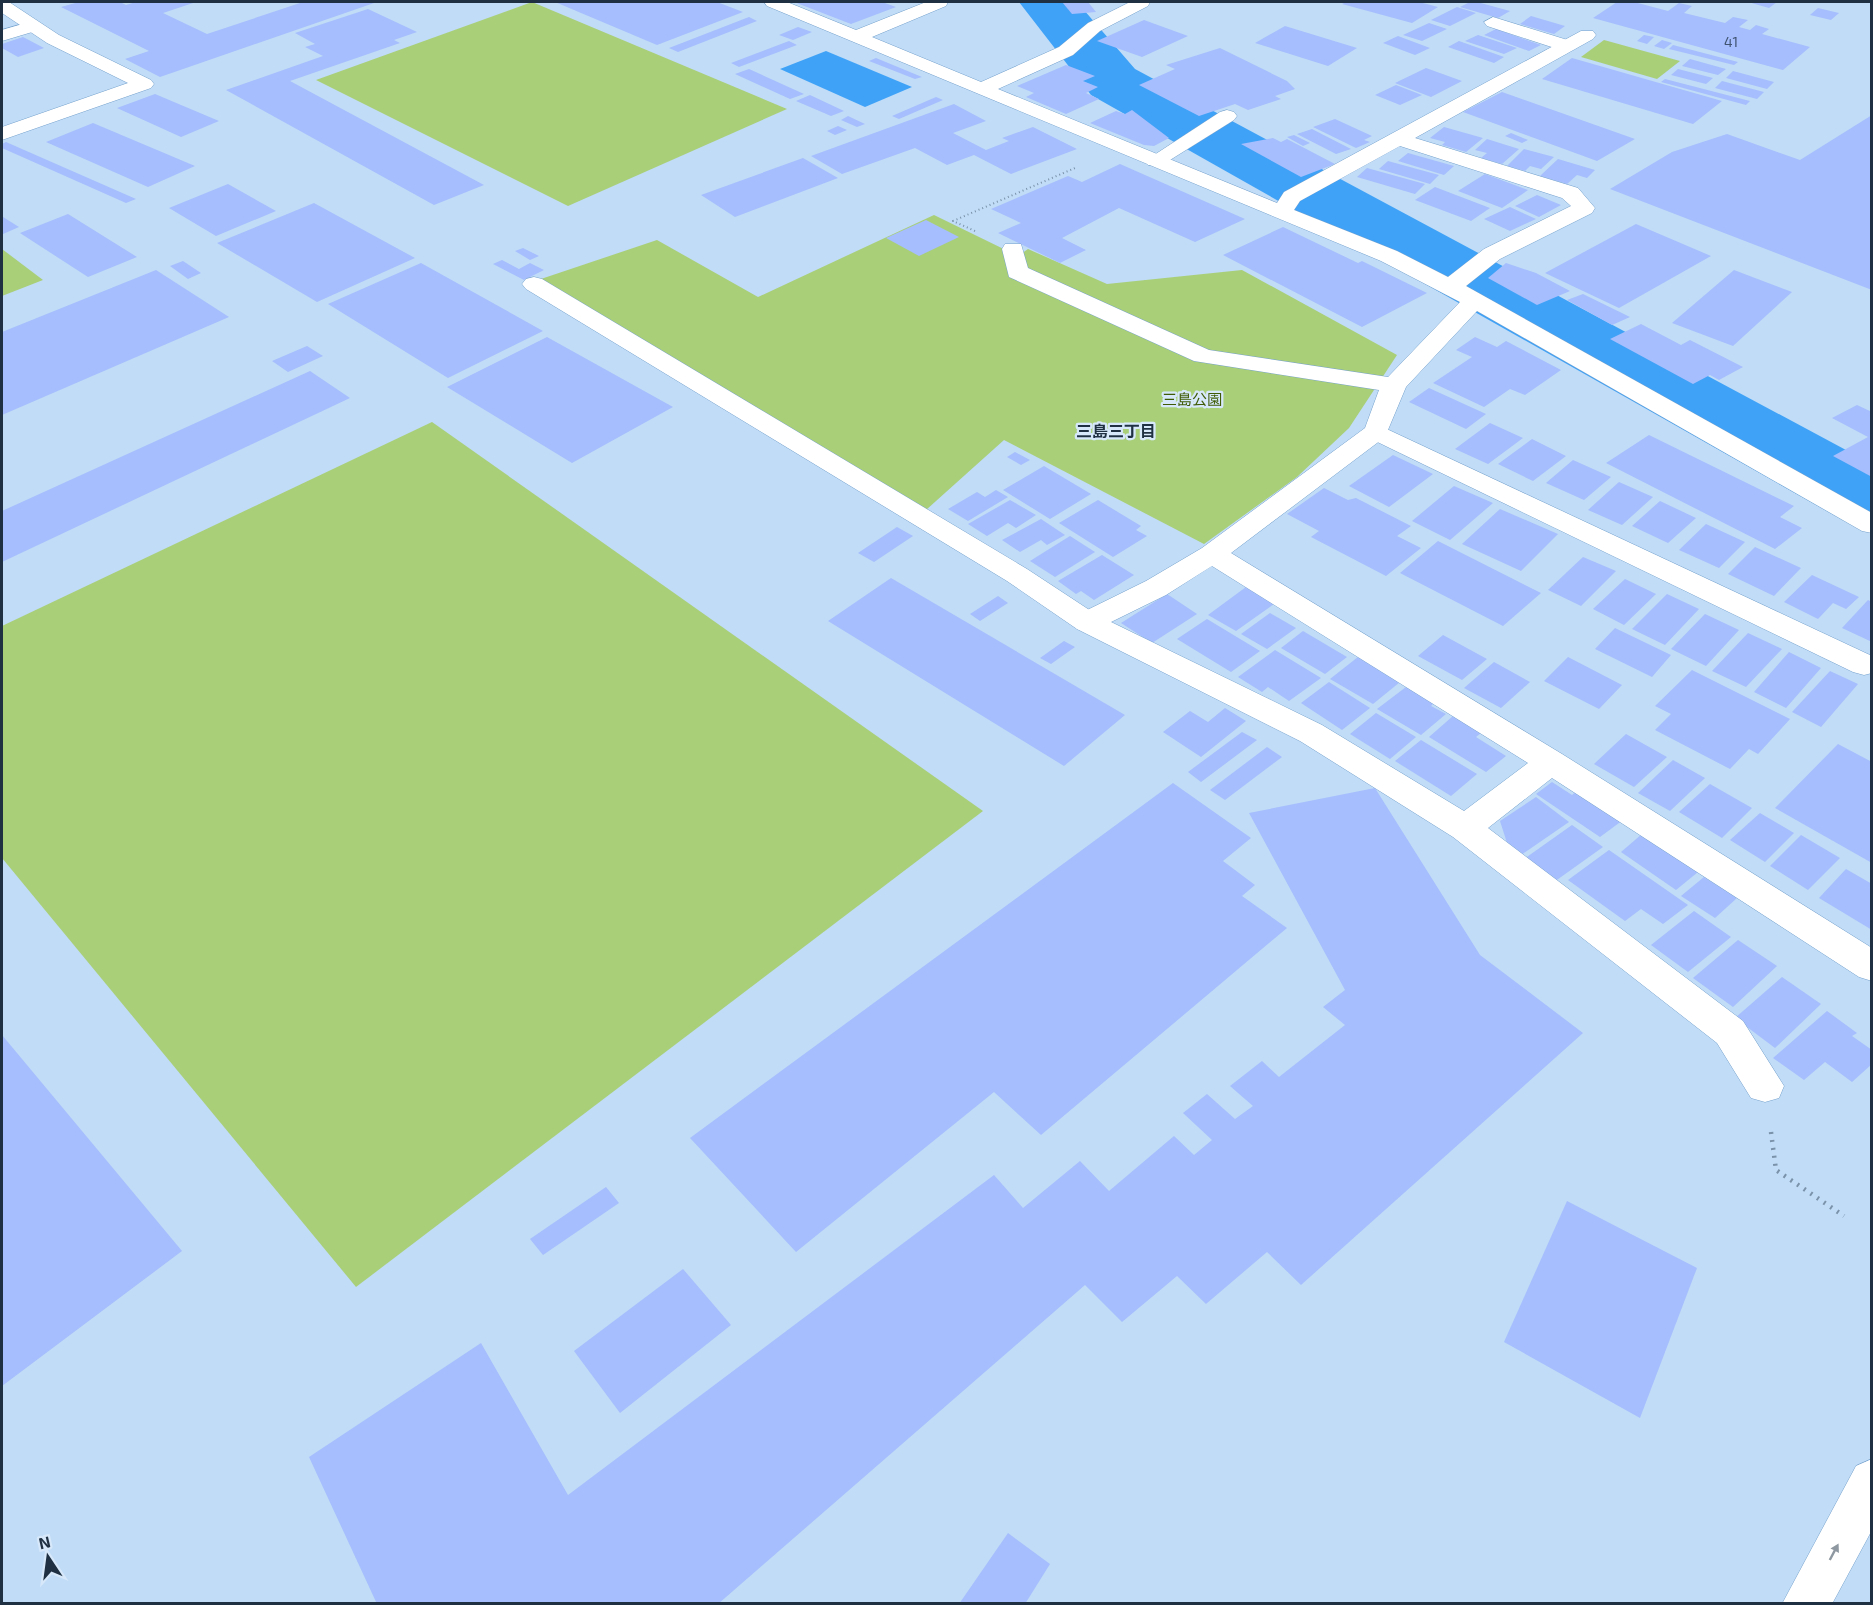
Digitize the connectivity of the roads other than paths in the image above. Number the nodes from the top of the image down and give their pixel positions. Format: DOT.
graph roads {
  1 [pos="773,2"];
  2 [pos="940,2"];
  3 [pos="1142,2"];
  4 [pos="2,5"];
  5 [pos="1493,22"];
  6 [pos="33,26"];
  7 [pos="1587,35"];
  8 [pos="2,36"];
  9 [pos="857,36"];
  10 [pos="1567,46"];
  11 [pos="984,88"];
  12 [pos="1213,126"];
  13 [pos="2,134"];
  14 [pos="1398,139"];
  15 [pos="1155,161"];
  16 [pos="1282,212"];
  17 [pos="1013,249"];
  18 [pos="534,284"];
  19 [pos="1462,285"];
  20 [pos="1394,384"];
  21 [pos="1376,432"];
  22 [pos="1872,525"];
  23 [pos="1212,554"];
  24 [pos="1087,622"];
  25 [pos="1864,664"];
  26 [pos="1551,762"];
  27 [pos="1465,828"];
  28 [pos="1872,967"];
  29 [pos="1765,1086"];
  30 [pos="1872,1482"];
  31 [pos="1806,1604"];
  1 -- 9 [label="street"];
  2 -- 9 [label="street"];
  3 -- 11 [label="street"];
  4 -- 6 [label="street"];
  5 -- 10 [label="street"];
  6 -- 8 [label="street"];
  6 -- 13 [label="street"];
  7 -- 10 [label="street"];
  9 -- 11 [label="street"];
  10 -- 14 [label="street"];
  11 -- 15 [label="street"];
  12 -- 15 [label="street"];
  14 -- 16 [label="street"];
  14 -- 19 [label="street"];
  15 -- 16 [label="street"];
  16 -- 19 [label="street"];
  17 -- 20 [label="street"];
  18 -- 24 [label="street"];
  19 -- 20 [label="street"];
  19 -- 22 [label="street"];
  20 -- 21 [label="street"];
  21 -- 23 [label="street"];
  21 -- 25 [label="street"];
  23 -- 24 [label="street"];
  23 -- 26 [label="street"];
  24 -- 27 [label="street"];
  26 -- 27 [label="street"];
  26 -- 28 [label="street"];
  27 -- 29 [label="street"];
  31 -- 30 [label="street, one-way"];
}
